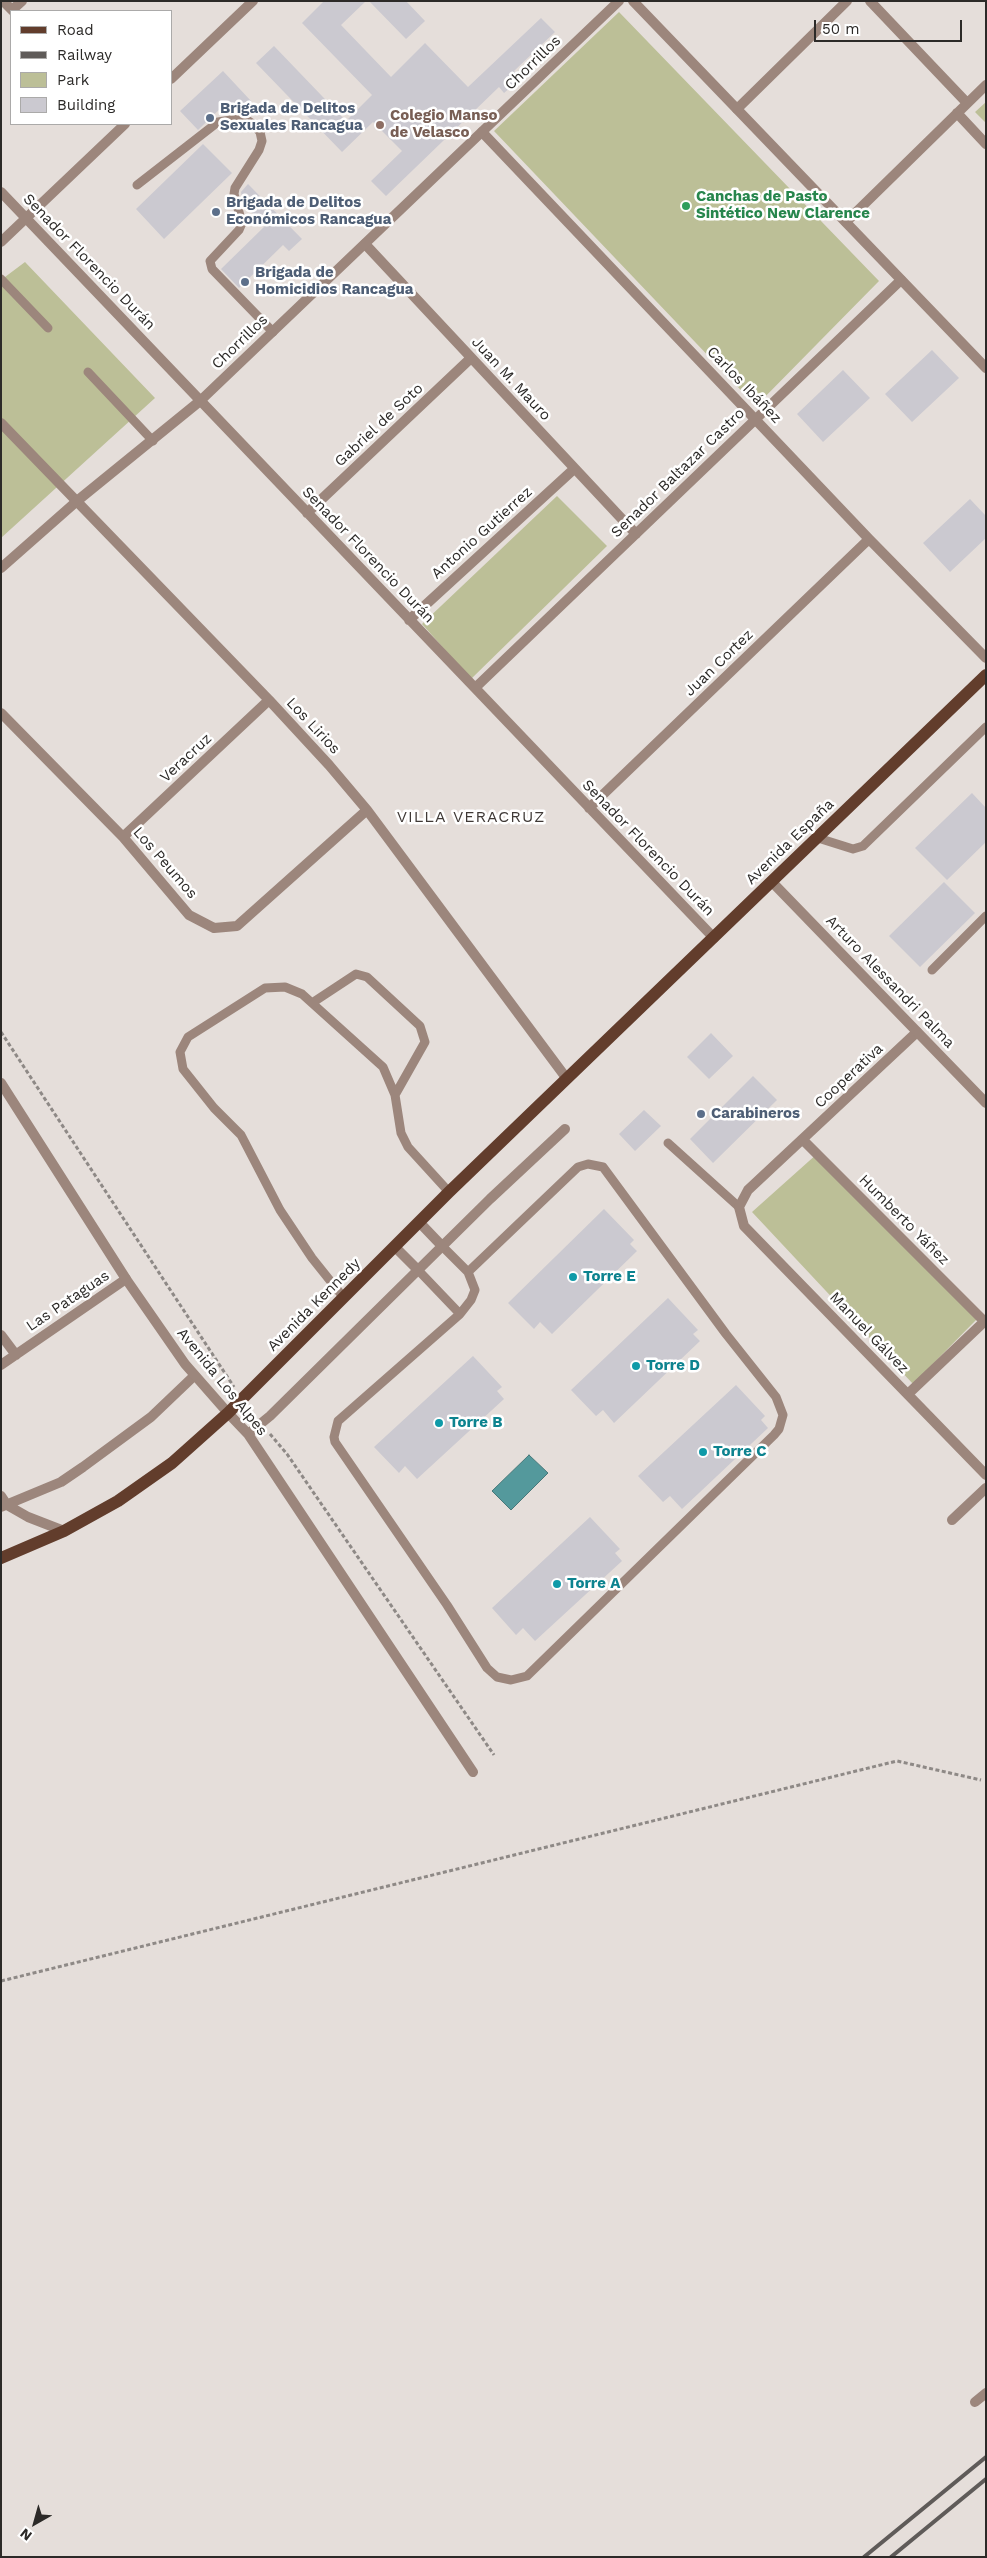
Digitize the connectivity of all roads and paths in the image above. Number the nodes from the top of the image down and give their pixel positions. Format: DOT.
graph roads {
  1 [pos="3,1"];
  2 [pos="253,1"];
  3 [pos="619,1"];
  4 [pos="633,1"];
  5 [pos="847,1"];
  6 [pos="870,1"];
  7 [pos="12,10"];
  8 [pos="172,78"];
  9 [pos="986,85"];
  10 [pos="967,103"];
  11 [pos="737,109"];
  12 [pos="956,113"];
  13 [pos="123,125"];
  14 [pos="482,132"];
  15 [pos="986,144"];
  16 [pos="137,186"];
  17 [pos="1,192"];
  18 [pos="26,218"];
  19 [pos="846,222"];
  20 [pos="1,242"];
  21 [pos="365,244"];
  22 [pos="1,279"];
  23 [pos="902,280"];
  24 [pos="48,328"];
  25 [pos="273,332"];
  26 [pos="471,358"];
  27 [pos="986,368"];
  28 [pos="88,372"];
  29 [pos="200,401"];
  30 [pos="756,420"];
  31 [pos="1,423"];
  32 [pos="153,441"];
  33 [pos="574,469"];
  34 [pos="77,501"];
  35 [pos="307,513"];
  36 [pos="636,534"];
  37 [pos="869,539"];
  38 [pos="1,568"];
  39 [pos="409,620"];
  40 [pos="986,658"];
  41 [pos="986,675"];
  42 [pos="475,688"];
  43 [pos="270,700"];
  44 [pos="1,713"];
  45 [pos="986,727"];
  46 [pos="589,808"];
  47 [pos="367,810"];
  48 [pos="123,838"];
  49 [pos="818,838"];
  50 [pos="772,882"];
  51 [pos="986,916"];
  52 [pos="714,938"];
  53 [pos="932,970"];
  54 [pos="312,1003"];
  55 [pos="617,1032"];
  56 [pos="917,1032"];
  57 [pos="567,1078"];
  58 [pos="2,1085"];
  59 [pos="395,1095"];
  60 [pos="986,1104"];
  61 [pos="565,1129"];
  62 [pos="803,1140"];
  63 [pos="668,1142"];
  64 [pos="449,1192"];
  65 [pos="739,1207"];
  66 [pos="420,1223"];
  67 [pos="442,1246"];
  68 [pos="395,1247"];
  69 [pos="418,1270"];
  70 [pos="468,1272"];
  71 [pos="126,1279"];
  72 [pos="344,1298"];
  73 [pos="460,1314"];
  74 [pos="985,1320"];
  75 [pos="1,1335"];
  76 [pos="16,1355"];
  77 [pos="1,1365"];
  78 [pos="194,1376"];
  79 [pos="908,1394"];
  80 [pos="228,1413"];
  81 [pos="248,1434"];
  82 [pos="986,1475"];
  83 [pos="986,1488"];
  84 [pos="3,1503"];
  85 [pos="952,1520"];
  86 [pos="64,1531"];
  87 [pos="1,1558"];
  88 [pos="473,1772"];
  89 [pos="981,1780"];
  90 [pos="1,1981"];
  91 [pos="986,2393"];
  92 [pos="975,2402"];
  1 -- 7 [label="street"];
  2 -- 8 [label="street"];
  3 -- 14 [label="street, Chorrillos"];
  4 -- 11 [label="street"];
  5 -- 11 [label="street"];
  6 -- 10 [label="street"];
  9 -- 10 [label="street"];
  10 -- 12 [label="street"];
  11 -- 19 [label="street"];
  12 -- 15 [label="street"];
  12 -- 19 [label="street"];
  13 -- 18 [label="street"];
  14 -- 21 [label="street, Chorrillos"];
  14 -- 30 [label="street, Carlos Ibáñez"];
  16 -- 25 [label="lane"];
  17 -- 18 [label="street, Senador Florencio Durán"];
  18 -- 20 [label="street"];
  18 -- 29 [label="street, Senador Florencio Durán"];
  19 -- 23 [label="street"];
  21 -- 25 [label="street, Chorrillos"];
  21 -- 26 [label="street, Juan M. Mauro"];
  22 -- 24 [label="lane"];
  23 -- 27 [label="street"];
  23 -- 30 [label="street, Senador Baltazar Castro"];
  25 -- 29 [label="street, Chorrillos"];
  26 -- 33 [label="street, Juan M. Mauro"];
  26 -- 35 [label="street, Gabriel de Soto"];
  28 -- 32 [label="lane"];
  29 -- 32 [label="street, Chorrillos"];
  29 -- 35 [label="street, Senador Florencio Durán"];
  30 -- 36 [label="street, Senador Baltazar Castro"];
  30 -- 37 [label="street, Carlos Ibáñez"];
  31 -- 34 [label="street, Los Lirios"];
  32 -- 34 [label="street, Chorrillos"];
  33 -- 36 [label="street, Juan M. Mauro"];
  33 -- 39 [label="street, Antonio Gutierrez"];
  34 -- 38 [label="street, Chorrillos"];
  34 -- 43 [label="street, Los Lirios"];
  35 -- 39 [label="street, Senador Florencio Durán"];
  36 -- 42 [label="street, Senador Baltazar Castro"];
  37 -- 40 [label="street, Carlos Ibáñez"];
  37 -- 46 [label="street, Juan Cortez"];
  39 -- 42 [label="street, Senador Florencio Durán"];
  41 -- 49 [label="main road, Avenida España"];
  42 -- 46 [label="street, Senador Florencio Durán"];
  43 -- 47 [label="street, Los Lirios"];
  43 -- 48 [label="street, Veracruz"];
  44 -- 48 [label="street, Los Peumos"];
  45 -- 49 [label="lane"];
  46 -- 52 [label="street, Senador Florencio Durán"];
  47 -- 48 [label="street, Los Peumos"];
  47 -- 57 [label="street, Los Lirios"];
  49 -- 50 [label="main road, Avenida España"];
  50 -- 52 [label="main road, Avenida España"];
  50 -- 56 [label="street, Arturo Alessandri Palma"];
  51 -- 53 [label="lane"];
  52 -- 55 [label="main road, Avenida España"];
  54 -- 59 [label="lane"];
  54 -- 59 [label="lane"];
  54 -- 72 [label="lane"];
  55 -- 57 [label="main road, Avenida Kennedy"];
  56 -- 60 [label="street, Arturo Alessandri Palma"];
  56 -- 62 [label="street, Cooperativa"];
  57 -- 64 [label="main road, Avenida Kennedy"];
  58 -- 71 [label="street, Avenida Los Alpes"];
  59 -- 64 [label="lane"];
  61 -- 67 [label="street"];
  62 -- 65 [label="street, Cooperativa"];
  62 -- 74 [label="street, Humberto Yáñez"];
  63 -- 65 [label="lane"];
  64 -- 66 [label="main road, Avenida Kennedy"];
  65 -- 79 [label="street, Manuel Gálvez"];
  66 -- 67 [label="street"];
  66 -- 68 [label="main road, Avenida Kennedy"];
  67 -- 69 [label="street"];
  67 -- 70 [label="lane"];
  68 -- 69 [label="street"];
  68 -- 72 [label="main road, Avenida Kennedy"];
  69 -- 73 [label="lane"];
  69 -- 81 [label="street"];
  70 -- 73 [label="lane"];
  70 -- 73 [label="lane"];
  71 -- 76 [label="street, Las Pataguas"];
  71 -- 78 [label="street, Avenida Los Alpes"];
  72 -- 80 [label="main road, Avenida Kennedy"];
  74 -- 79 [label="street"];
  75 -- 76 [label="street"];
  76 -- 77 [label="street, Las Pataguas"];
  78 -- 80 [label="street, Avenida Los Alpes"];
  78 -- 84 [label="street"];
  79 -- 82 [label="street, Manuel Gálvez"];
  80 -- 81 [label="street, Avenida Los Alpes"];
  80 -- 86 [label="main road, Avenida Kennedy"];
  81 -- 88 [label="street, Avenida Los Alpes"];
  83 -- 85 [label="street"];
  84 -- 86 [label="street"];
  86 -- 87 [label="main road, Avenida Kennedy"];
  89 -- 90 [label="path"];
  91 -- 92 [label="street"];
}
